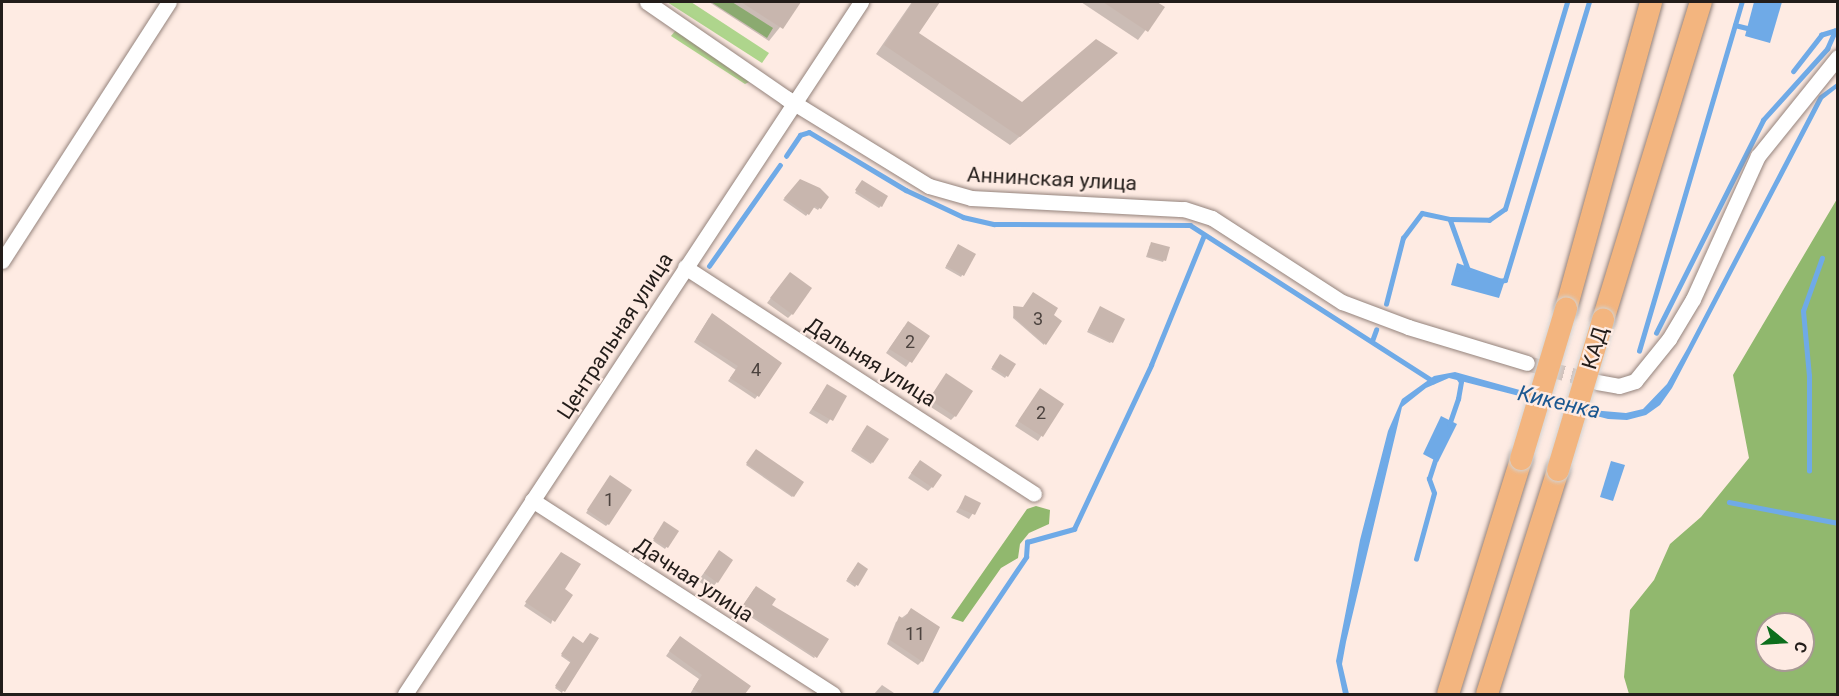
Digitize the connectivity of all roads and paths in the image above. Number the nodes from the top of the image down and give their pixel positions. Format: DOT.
graph roads {
  1 [pos="169,2"];
  2 [pos="647,2"];
  3 [pos="861,2"];
  4 [pos="1652,2"];
  5 [pos="1701,2"];
  6 [pos="1838,57"];
  7 [pos="796,104"];
  8 [pos="2,261"];
  9 [pos="685,267"];
  10 [pos="1527,363"];
  11 [pos="1597,382"];
  12 [pos="1034,494"];
  13 [pos="532,500"];
  14 [pos="405,694"];
  15 [pos="832,694"];
  16 [pos="1448,694"];
  17 [pos="1487,694"];
  1 -- 8 [label="street"];
  2 -- 7 [label="street, Аннинская улица"];
  3 -- 7 [label="street, Центральная улица"];
  4 -- 16 [label="highway, КАД, bridge"];
  5 -- 17 [label="highway, КАД, bridge"];
  6 -- 11 [label="street"];
  7 -- 9 [label="street, Центральная улица"];
  7 -- 10 [label="street, Аннинская улица"];
  9 -- 12 [label="street, Дальняя улица"];
  9 -- 13 [label="street, Центральная улица"];
  13 -- 14 [label="street, Центральная улица"];
  13 -- 15 [label="street, Дачная улица"];
}
